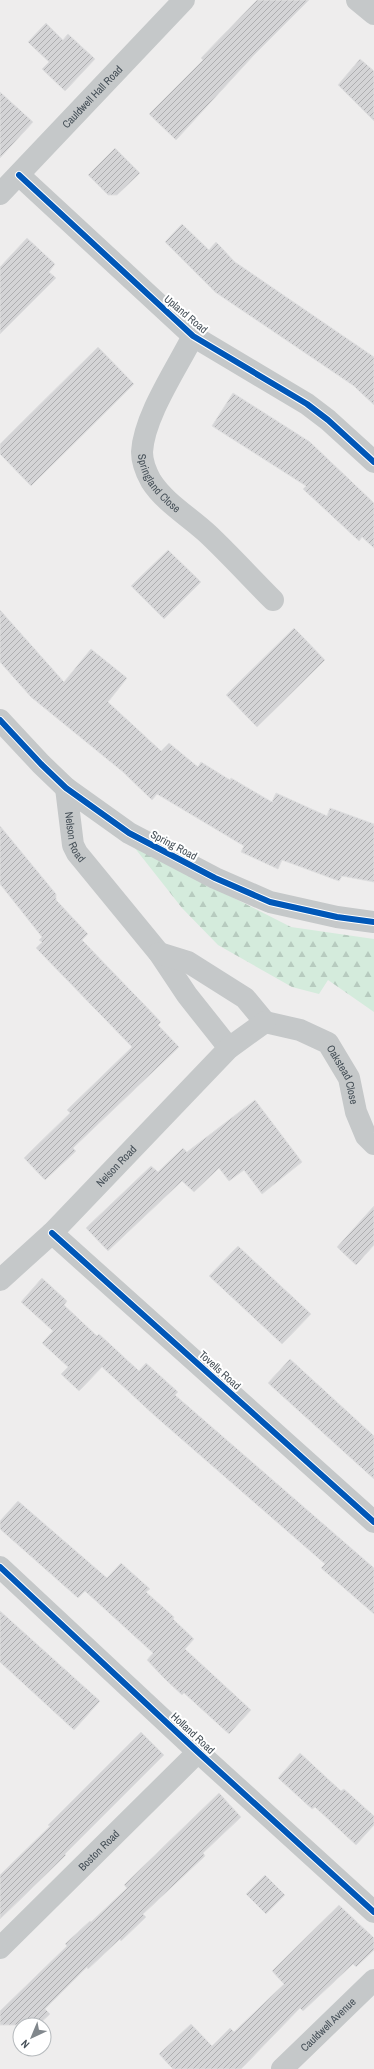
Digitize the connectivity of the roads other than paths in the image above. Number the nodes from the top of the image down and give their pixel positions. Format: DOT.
graph roads {
  1 [pos="184,0"];
  2 [pos="357,0"];
  3 [pos="374,14"];
  4 [pos="19,175"];
  5 [pos="0,194"];
  6 [pos="194,336"];
  7 [pos="374,462"];
  8 [pos="273,600"];
  9 [pos="0,720"];
  10 [pos="66,788"];
  11 [pos="374,922"];
  12 [pos="159,953"];
  13 [pos="265,1022"];
  14 [pos="229,1048"];
  15 [pos="374,1144"];
  16 [pos="52,1233"];
  17 [pos="0,1280"];
  18 [pos="374,1522"];
  19 [pos="0,1567"];
  20 [pos="198,1752"];
  21 [pos="374,1912"];
  22 [pos="0,1948"];
  23 [pos="374,1980"];
  24 [pos="282,2069"];
  1 -- 4 [label="street, Cauldwell Hall Road"];
  2 -- 3 [label="street"];
  4 -- 5 [label="street, Cauldwell Hall Road"];
  4 -- 6 [label="street, Upland Road"];
  6 -- 7 [label="street, Upland Road"];
  6 -- 8 [label="street, Springland Close"];
  9 -- 10 [label="street, Spring Road"];
  10 -- 11 [label="street, Spring Road"];
  10 -- 12 [label="street, Nelson Road"];
  12 -- 13 [label="street"];
  12 -- 14 [label="street, Nelson Road"];
  13 -- 14 [label="street, Nelson Road"];
  13 -- 15 [label="street, Oakstead Close"];
  14 -- 16 [label="street, Nelson Road"];
  16 -- 17 [label="street, Nelson Road"];
  16 -- 18 [label="street, Tovells Road"];
  19 -- 20 [label="street, Holland Road"];
  20 -- 21 [label="street, Holland Road"];
  20 -- 22 [label="street, Boston Road"];
  23 -- 24 [label="street, Cauldwell Avenue"];
}
